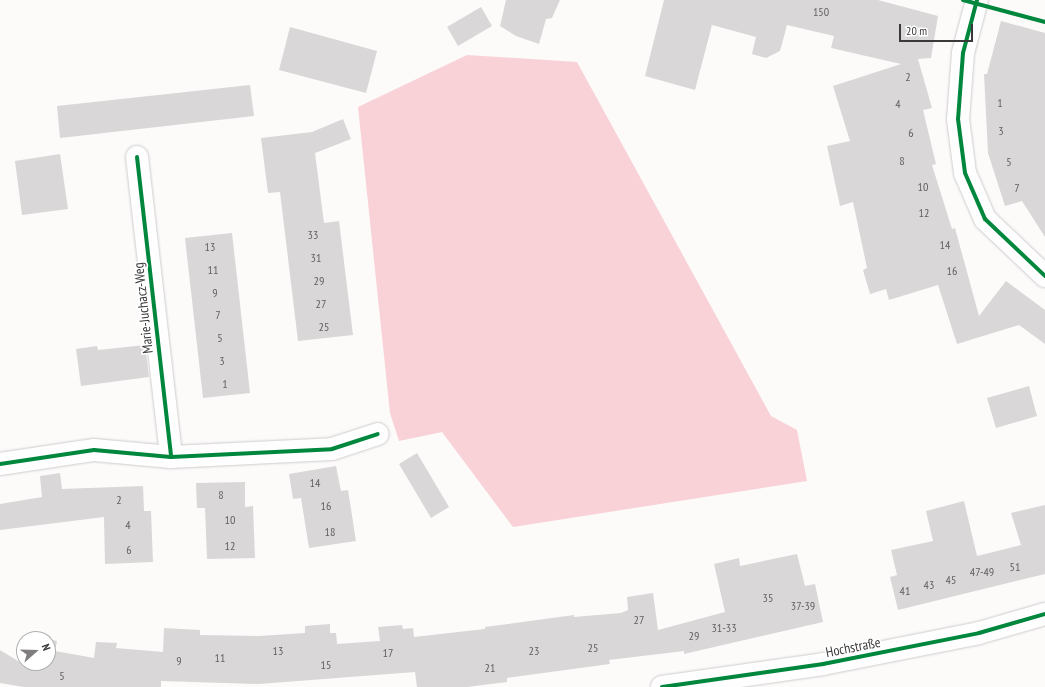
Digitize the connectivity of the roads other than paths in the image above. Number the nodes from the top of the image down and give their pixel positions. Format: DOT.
graph roads {
  1 [pos="977,0"];
  2 [pos="137,157"];
  3 [pos="1045,276"];
  4 [pos="378,434"];
  5 [pos="171,457"];
  6 [pos="0,464"];
  7 [pos="1045,614"];
  8 [pos="662,687"];
  1 -- 3 [label="street"];
  2 -- 5 [label="street, Marie-Juchacz-Weg"];
  4 -- 5 [label="street"];
  5 -- 6 [label="street"];
  7 -- 8 [label="street, Hochstraße"];
}
